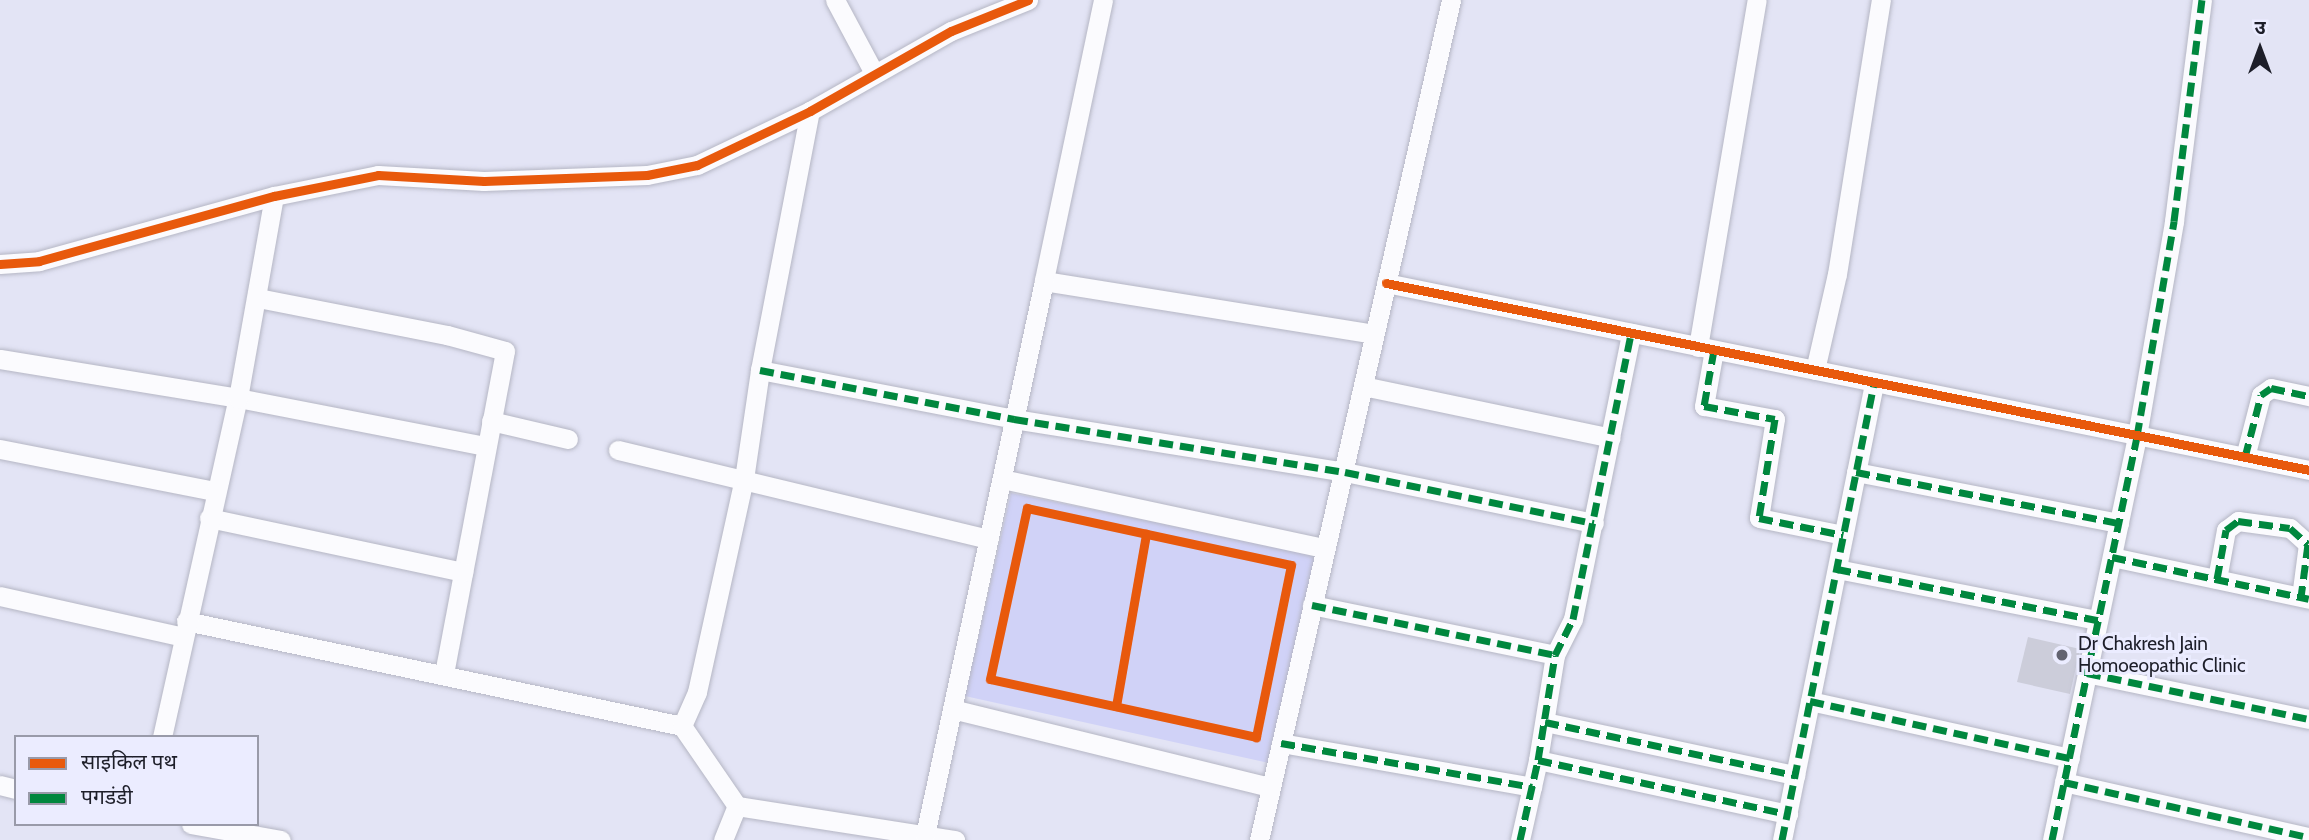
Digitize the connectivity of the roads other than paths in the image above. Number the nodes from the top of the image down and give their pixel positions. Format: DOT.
graph roads {
  1 [pos="835,0"];
  2 [pos="1028,0"];
  3 [pos="1103,0"];
  4 [pos="1451,0"];
  5 [pos="1757,0"];
  6 [pos="1881,0"];
  7 [pos="2202,0"];
  8 [pos="874,73"];
  9 [pos="810,111"];
  10 [pos="274,196"];
  11 [pos="0,264"];
  12 [pos="1044,281"];
  13 [pos="1385,283"];
  14 [pos="258,298"];
  15 [pos="1631,333"];
  16 [pos="1374,334"];
  17 [pos="1706,348"];
  18 [pos="0,359"];
  19 [pos="760,370"];
  20 [pos="1815,370"];
  21 [pos="1874,382"];
  22 [pos="1363,386"];
  23 [pos="2309,396"];
  24 [pos="238,398"];
  25 [pos="1014,419"];
  26 [pos="491,421"];
  27 [pos="2137,436"];
  28 [pos="1611,438"];
  29 [pos="568,439"];
  30 [pos="486,446"];
  31 [pos="0,449"];
  32 [pos="618,450"];
  33 [pos="2245,457"];
  34 [pos="2309,470"];
  35 [pos="1345,472"];
  36 [pos="1856,472"];
  37 [pos="744,478"];
  38 [pos="1002,479"];
  39 [pos="215,491"];
  40 [pos="208,518"];
  41 [pos="1594,523"];
  42 [pos="2119,523"];
  43 [pos="1843,535"];
  44 [pos="988,539"];
  45 [pos="1325,548"];
  46 [pos="2112,557"];
  47 [pos="1837,569"];
  48 [pos="463,572"];
  49 [pos="2217,579"];
  50 [pos="0,596"];
  51 [pos="2305,598"];
  52 [pos="1312,605"];
  53 [pos="2098,620"];
  54 [pos="184,629"];
  55 [pos="1555,655"];
  56 [pos="2087,673"];
  57 [pos="444,674"];
  58 [pos="1810,701"];
  59 [pos="952,709"];
  60 [pos="2309,719"];
  61 [pos="1545,722"];
  62 [pos="682,726"];
  63 [pos="162,735"];
  64 [pos="1281,743"];
  65 [pos="2070,758"];
  66 [pos="1538,760"];
  67 [pos="1795,775"];
  68 [pos="2064,782"];
  69 [pos="1269,787"];
  70 [pos="1532,787"];
  71 [pos="737,806"];
  72 [pos="1788,814"];
  73 [pos="198,826"];
  74 [pos="925,835"];
  75 [pos="234,836"];
  76 [pos="2309,838"];
  77 [pos="281,840"];
  78 [pos="723,840"];
  79 [pos="955,840"];
  80 [pos="1259,840"];
  81 [pos="1520,840"];
  82 [pos="1783,840"];
  83 [pos="2052,840"];
  1 -- 8 [label="street"];
  2 -- 8 [label="street"];
  3 -- 12 [label="street"];
  4 -- 13 [label="street"];
  5 -- 17 [label="street"];
  6 -- 20 [label="street"];
  7 -- 27 [label="street"];
  8 -- 9 [label="street"];
  9 -- 10 [label="street"];
  9 -- 19 [label="street"];
  10 -- 11 [label="street"];
  10 -- 14 [label="street"];
  12 -- 16 [label="street"];
  12 -- 25 [label="street"];
  13 -- 15 [label="street"];
  13 -- 16 [label="street"];
  14 -- 24 [label="street"];
  14 -- 26 [label="street"];
  15 -- 17 [label="street"];
  15 -- 28 [label="street"];
  16 -- 22 [label="street"];
  17 -- 20 [label="street"];
  17 -- 43 [label="street"];
  18 -- 24 [label="street"];
  19 -- 25 [label="street"];
  19 -- 37 [label="street"];
  20 -- 21 [label="street"];
  21 -- 27 [label="street"];
  21 -- 36 [label="street"];
  22 -- 28 [label="street"];
  22 -- 35 [label="street"];
  23 -- 33 [label="street"];
  24 -- 30 [label="street"];
  24 -- 39 [label="street"];
  25 -- 35 [label="street"];
  25 -- 38 [label="street"];
  26 -- 29 [label="street"];
  26 -- 30 [label="street"];
  27 -- 33 [label="street"];
  27 -- 42 [label="street"];
  28 -- 41 [label="street"];
  30 -- 48 [label="street"];
  31 -- 39 [label="street"];
  32 -- 37 [label="street"];
  33 -- 34 [label="street"];
  35 -- 41 [label="street"];
  35 -- 45 [label="street"];
  36 -- 42 [label="street"];
  36 -- 43 [label="street"];
  37 -- 44 [label="street"];
  37 -- 62 [label="street"];
  38 -- 44 [label="street"];
  38 -- 45 [label="street"];
  39 -- 40 [label="street"];
  40 -- 48 [label="street"];
  40 -- 54 [label="street"];
  41 -- 55 [label="street"];
  42 -- 46 [label="street"];
  43 -- 47 [label="street"];
  44 -- 59 [label="street"];
  45 -- 52 [label="street"];
  46 -- 49 [label="street"];
  46 -- 53 [label="street"];
  47 -- 53 [label="street"];
  47 -- 58 [label="street"];
  48 -- 57 [label="street"];
  49 -- 51 [label="street"];
  49 -- 51 [label="street"];
  50 -- 54 [label="street"];
  52 -- 55 [label="street"];
  52 -- 64 [label="street"];
  53 -- 56 [label="street"];
  54 -- 57 [label="street"];
  54 -- 63 [label="street"];
  55 -- 61 [label="street"];
  56 -- 60 [label="street"];
  56 -- 65 [label="street"];
  57 -- 62 [label="street"];
  58 -- 65 [label="street"];
  58 -- 67 [label="street"];
  59 -- 69 [label="street"];
  59 -- 74 [label="street"];
  61 -- 66 [label="street"];
  61 -- 67 [label="street"];
  62 -- 71 [label="street"];
  64 -- 69 [label="street"];
  64 -- 70 [label="street"];
  65 -- 68 [label="street"];
  66 -- 70 [label="street"];
  66 -- 72 [label="street"];
  67 -- 72 [label="street"];
  68 -- 76 [label="street"];
  68 -- 83 [label="street"];
  69 -- 80 [label="street"];
  70 -- 81 [label="street"];
  71 -- 74 [label="street"];
  71 -- 78 [label="street"];
  72 -- 82 [label="street"];
  73 -- 75 [label="street"];
  74 -- 79 [label="street"];
  75 -- 77 [label="street"];
}
